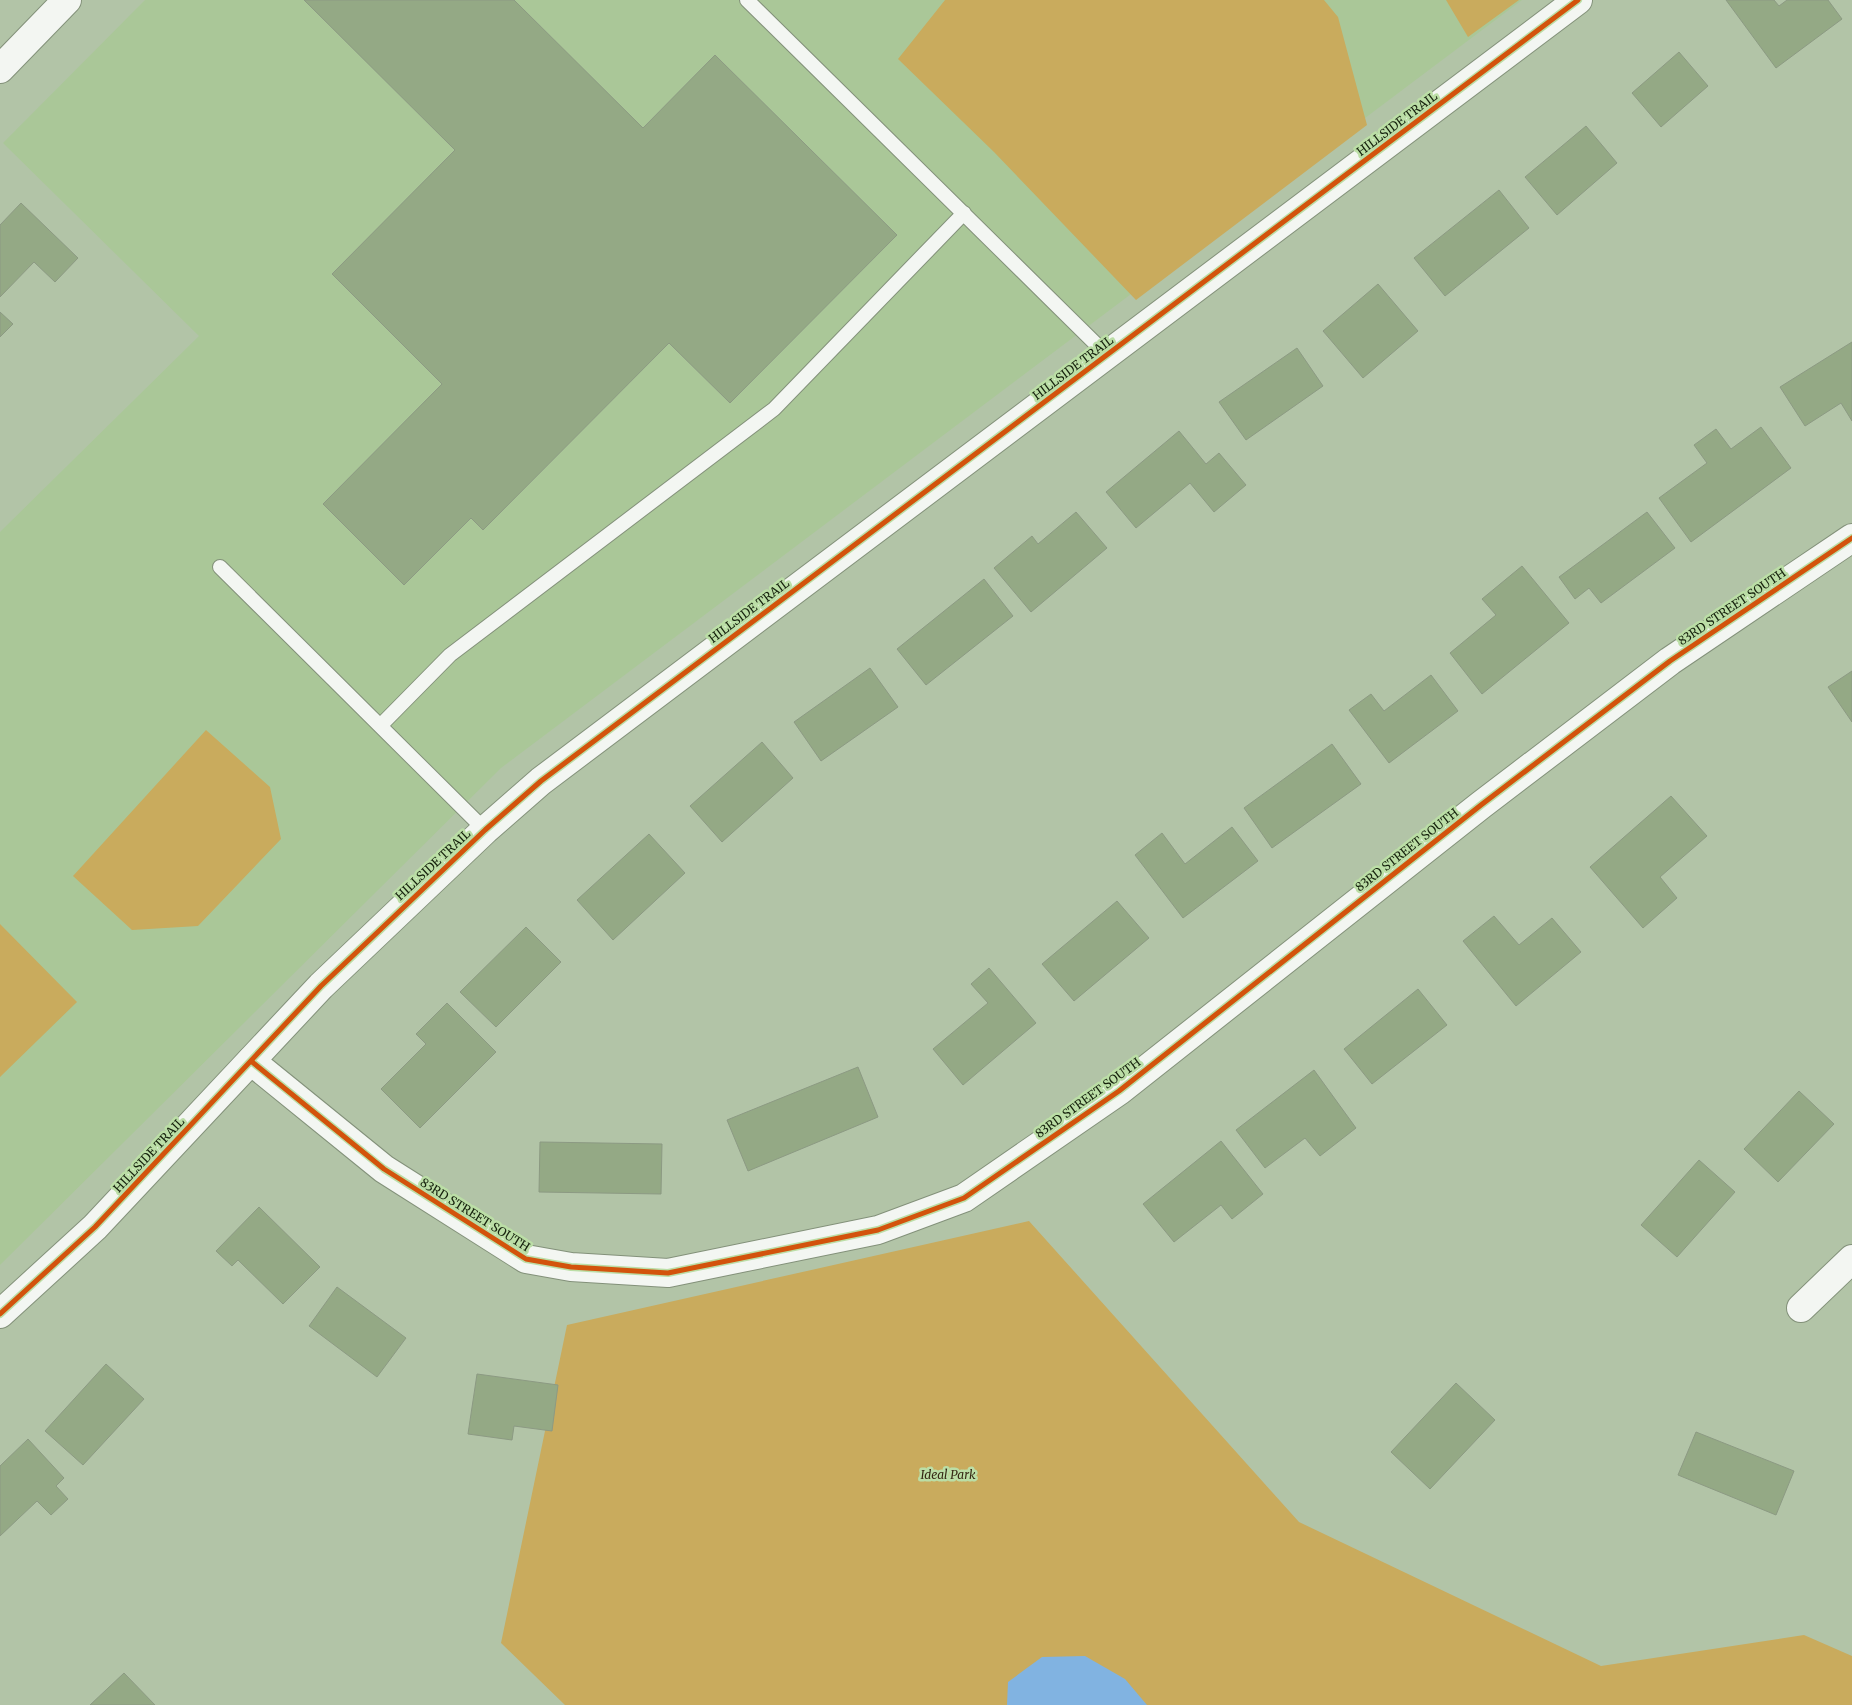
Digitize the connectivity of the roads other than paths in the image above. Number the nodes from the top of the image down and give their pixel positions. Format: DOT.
graph roads {
  1 [pos="68,0"];
  2 [pos="748,0"];
  3 [pos="1578,0"];
  4 [pos="0,68"];
  5 [pos="964,213"];
  6 [pos="1107,355"];
  7 [pos="1852,538"];
  8 [pos="220,567"];
  9 [pos="381,725"];
  10 [pos="485,830"];
  11 [pos="251,1061"];
  12 [pos="1852,1259"];
  13 [pos="1801,1308"];
  14 [pos="0,1314"];
  1 -- 4 [label="street"];
  2 -- 5 [label="lane"];
  3 -- 6 [label="street, HILLSIDE TRAIL"];
  5 -- 6 [label="lane"];
  5 -- 9 [label="lane"];
  6 -- 10 [label="street, HILLSIDE TRAIL"];
  7 -- 11 [label="street, 83RD STREET SOUTH"];
  8 -- 9 [label="lane"];
  9 -- 10 [label="lane"];
  10 -- 11 [label="street, HILLSIDE TRAIL"];
  11 -- 14 [label="street, HILLSIDE TRAIL"];
  12 -- 13 [label="street"];
}
